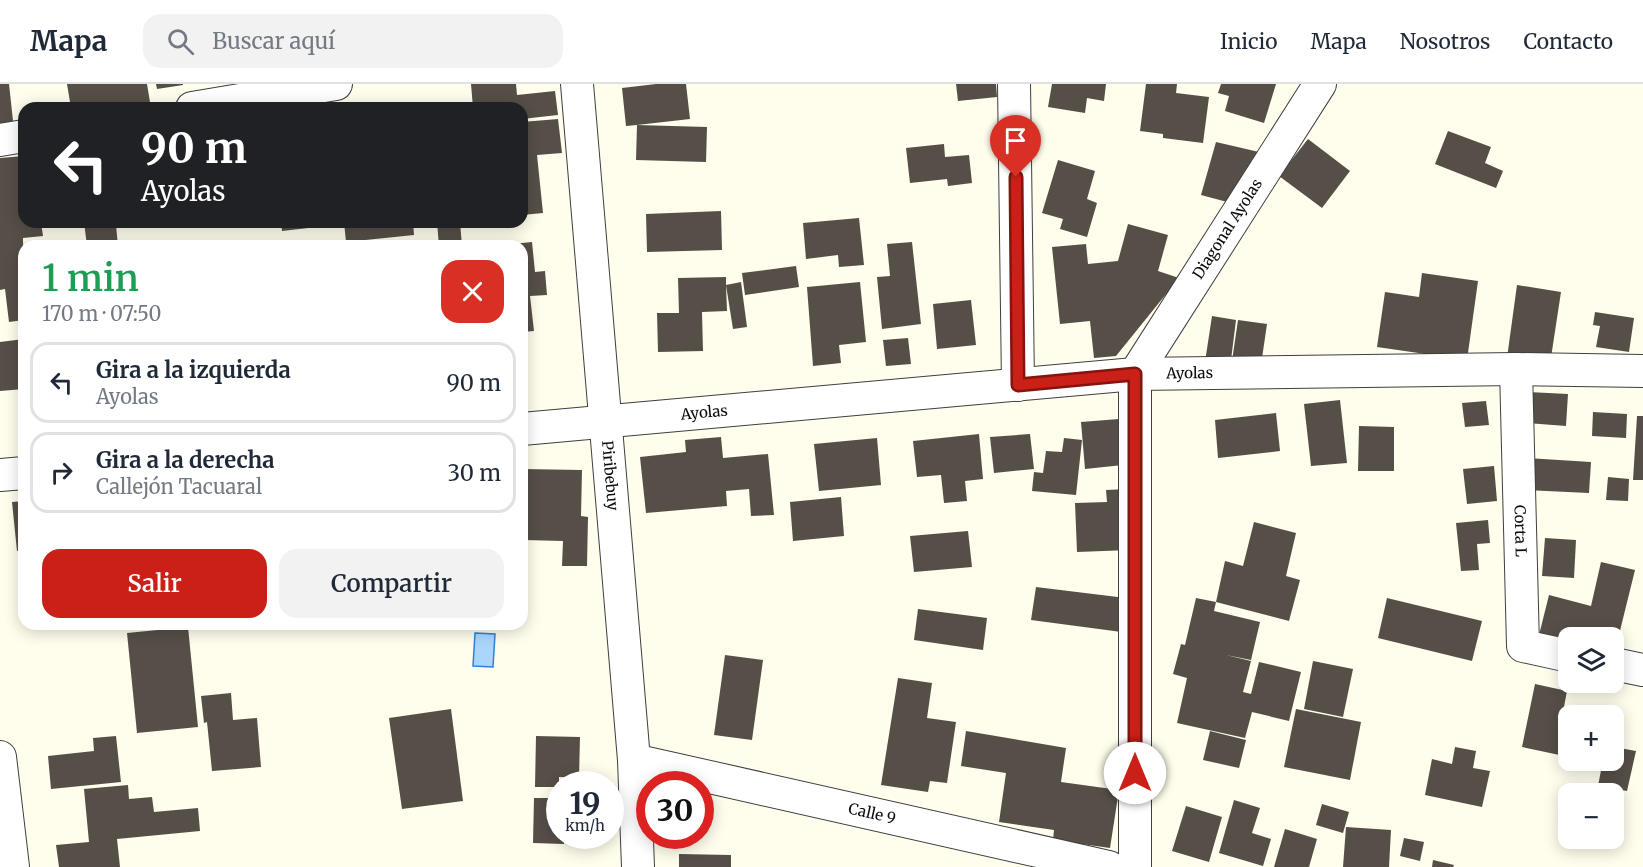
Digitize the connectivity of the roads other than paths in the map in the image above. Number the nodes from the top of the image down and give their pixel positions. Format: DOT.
graph roads {
  1 [pos="336,84"];
  2 [pos="577,84"];
  3 [pos="1014,84"];
  4 [pos="1320,84"];
  5 [pos="228,102"];
  6 [pos="18,137"];
  7 [pos="0,140"];
  8 [pos="1516,369"];
  9 [pos="1643,371"];
  10 [pos="1135,374"];
  11 [pos="1018,385"];
  12 [pos="607,421"];
  13 [pos="528,428"];
  14 [pos="18,474"];
  15 [pos="0,475"];
  16 [pos="1558,654"];
  17 [pos="1624,666"];
  18 [pos="1643,670"];
  19 [pos="0,757"];
  20 [pos="634,760"];
  21 [pos="13,867"];
  22 [pos="638,867"];
  23 [pos="1109,867"];
  24 [pos="1135,867"];
  1 -- 5 [label="street"];
  2 -- 12 [label="street, Piribebuy"];
  3 -- 11 [label="street"];
  4 -- 10 [label="street, Diagonal Ayolas"];
  6 -- 7 [label="street"];
  8 -- 9 [label="street, Ayolas"];
  8 -- 10 [label="street, Ayolas"];
  8 -- 16 [label="street, Corta L"];
  10 -- 11 [label="street, Ayolas"];
  10 -- 24 [label="street"];
  11 -- 12 [label="street, Ayolas"];
  12 -- 13 [label="street, Ayolas"];
  12 -- 20 [label="street, Piribebuy"];
  14 -- 15 [label="street"];
  17 -- 18 [label="street"];
  19 -- 21 [label="street"];
  20 -- 22 [label="street, Piribebuy"];
  20 -- 23 [label="street, Calle 9"];
}
